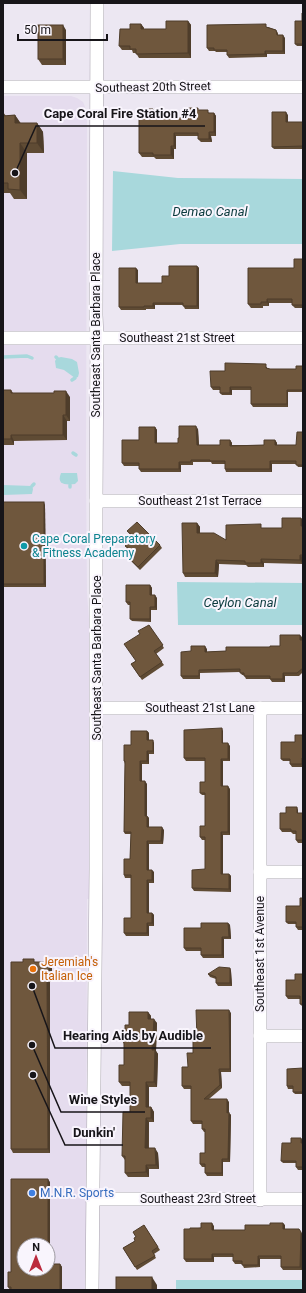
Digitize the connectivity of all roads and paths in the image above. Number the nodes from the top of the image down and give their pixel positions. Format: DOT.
graph roads {
  1 [pos="97,3"];
  2 [pos="3,87"];
  3 [pos="303,87"];
  4 [pos="97,88"];
  5 [pos="3,338"];
  6 [pos="98,338"];
  7 [pos="303,338"];
  8 [pos="96,501"];
  9 [pos="303,501"];
  10 [pos="97,708"];
  11 [pos="260,708"];
  12 [pos="303,708"];
  13 [pos="260,872"];
  14 [pos="303,872"];
  15 [pos="260,1036"];
  16 [pos="303,1036"];
  17 [pos="92,1199"];
  18 [pos="303,1199"];
  19 [pos="260,1200"];
  20 [pos="92,1290"];
  1 -- 4 [label="street, Southeast Santa Barbara Place"];
  2 -- 4 [label="street, Southeast 20th Street"];
  3 -- 4 [label="street, Southeast 20th Street"];
  4 -- 6 [label="street, Southeast Santa Barbara Place"];
  5 -- 6 [label="street, Southeast 21st Street"];
  6 -- 7 [label="street, Southeast 21st Street"];
  6 -- 8 [label="street, Southeast Santa Barbara Place"];
  8 -- 9 [label="street, Southeast 21st Terrace"];
  8 -- 10 [label="street, Southeast Santa Barbara Place"];
  10 -- 11 [label="street, Southeast 21st Lane"];
  10 -- 17 [label="street, Southeast Santa Barbara Place"];
  11 -- 12 [label="street, Southeast 21st Lane"];
  11 -- 13 [label="street, Southeast 1st Avenue"];
  13 -- 14 [label="street"];
  13 -- 15 [label="street, Southeast 1st Avenue"];
  15 -- 16 [label="street"];
  15 -- 19 [label="street, Southeast 1st Avenue"];
  17 -- 19 [label="street, Southeast 23rd Street"];
  17 -- 20 [label="street, Southeast Santa Barbara Place"];
  18 -- 19 [label="street, Southeast 23rd Street"];
}
